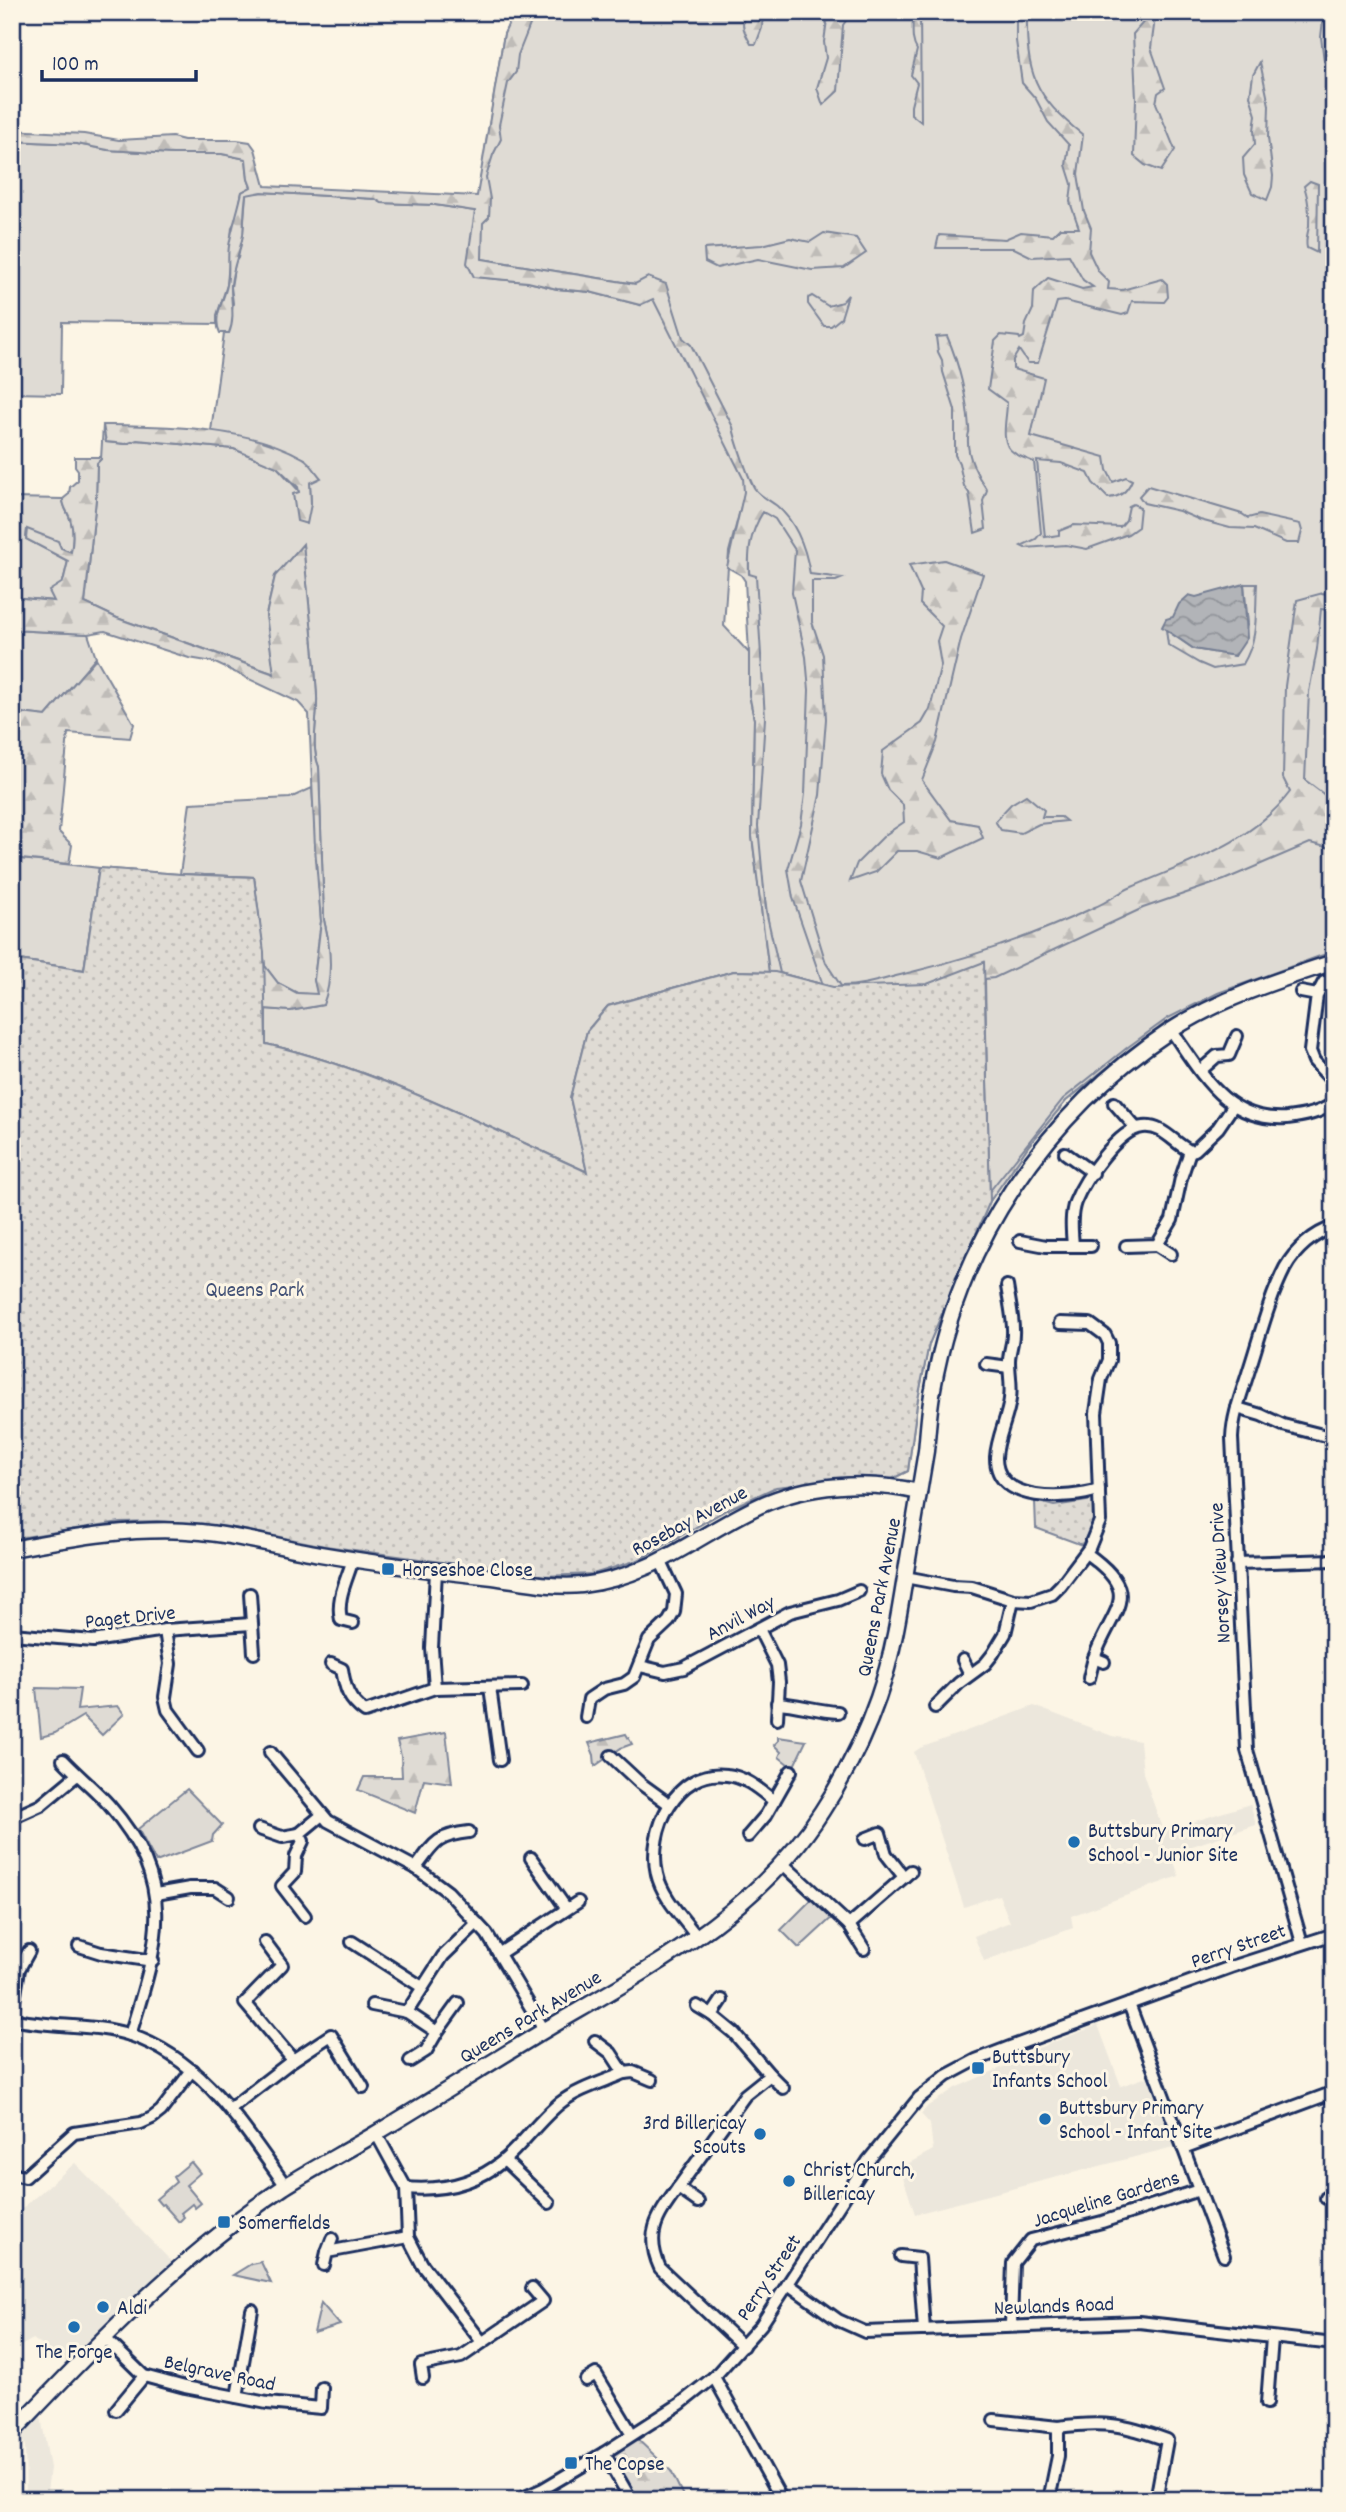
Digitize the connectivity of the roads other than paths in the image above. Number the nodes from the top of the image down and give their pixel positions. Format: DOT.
graph roads {
  1 [pos="1334,962"];
  2 [pos="1324,982"];
  3 [pos="1301,992"];
  4 [pos="1317,995"];
  5 [pos="1171,1030"];
  6 [pos="1237,1035"];
  7 [pos="1200,1071"];
  8 [pos="1334,1083"];
  9 [pos="1114,1103"];
  10 [pos="1334,1103"];
  11 [pos="1233,1106"];
  12 [pos="1136,1128"];
  13 [pos="1190,1151"];
  14 [pos="1065,1153"];
  15 [pos="1093,1173"];
  16 [pos="1334,1227"];
  17 [pos="1020,1241"];
  18 [pos="1157,1245"];
  19 [pos="1073,1246"];
  20 [pos="1091,1246"];
  21 [pos="1126,1246"];
  22 [pos="1171,1254"];
  23 [pos="1007,1286"];
  24 [pos="1060,1323"];
  25 [pos="986,1364"];
  26 [pos="1009,1367"];
  27 [pos="1088,1374"];
  28 [pos="1101,1379"];
  29 [pos="1237,1408"];
  30 [pos="1334,1438"];
  31 [pos="1099,1490"];
  32 [pos="919,1492"];
  33 [pos="12,1549"];
  34 [pos="1086,1553"];
  35 [pos="354,1559"];
  36 [pos="1334,1560"];
  37 [pos="661,1562"];
  38 [pos="1237,1563"];
  39 [pos="436,1572"];
  40 [pos="905,1577"];
  41 [pos="859,1591"];
  42 [pos="250,1594"];
  43 [pos="1013,1600"];
  44 [pos="353,1623"];
  45 [pos="251,1624"];
  46 [pos="759,1629"];
  47 [pos="165,1630"];
  48 [pos="12,1634"];
  49 [pos="254,1653"];
  50 [pos="963,1660"];
  51 [pos="331,1664"];
  52 [pos="640,1666"];
  53 [pos="970,1674"];
  54 [pos="1088,1678"];
  55 [pos="522,1686"];
  56 [pos="490,1687"];
  57 [pos="435,1688"];
  58 [pos="777,1703"];
  59 [pos="935,1707"];
  60 [pos="838,1712"];
  61 [pos="586,1717"];
  62 [pos="777,1719"];
  63 [pos="198,1751"];
  64 [pos="270,1752"];
  65 [pos="611,1756"];
  66 [pos="63,1760"];
  67 [pos="500,1760"];
  68 [pos="791,1771"];
  69 [pos="77,1774"];
  70 [pos="774,1801"];
  71 [pos="669,1804"];
  72 [pos="322,1815"];
  73 [pos="12,1818"];
  74 [pos="449,1820"];
  75 [pos="259,1829"];
  76 [pos="469,1832"];
  77 [pos="299,1834"];
  78 [pos="451,1834"];
  79 [pos="748,1836"];
  80 [pos="865,1839"];
  81 [pos="531,1858"];
  82 [pos="783,1864"];
  83 [pos="416,1868"];
  84 [pos="156,1894"];
  85 [pos="229,1897"];
  86 [pos="578,1902"];
  87 [pos="566,1908"];
  88 [pos="305,1916"];
  89 [pos="477,1923"];
  90 [pos="849,1925"];
  91 [pos="1334,1934"];
  92 [pos="697,1937"];
  93 [pos="265,1942"];
  94 [pos="352,1942"];
  95 [pos="1302,1943"];
  96 [pos="79,1946"];
  97 [pos="864,1949"];
  98 [pos="29,1951"];
  99 [pos="500,1953"];
  100 [pos="153,1961"];
  101 [pos="422,1987"];
  102 [pos="722,2000"];
  103 [pos="458,2003"];
  104 [pos="1129,2004"];
  105 [pos="372,2005"];
  106 [pos="697,2006"];
  107 [pos="407,2012"];
  108 [pos="712,2015"];
  109 [pos="12,2016"];
  110 [pos="544,2030"];
  111 [pos="437,2032"];
  112 [pos="130,2035"];
  113 [pos="595,2041"];
  114 [pos="293,2060"];
  115 [pos="410,2061"];
  116 [pos="192,2070"];
  117 [pos="624,2073"];
  118 [pos="770,2075"];
  119 [pos="652,2080"];
  120 [pos="363,2087"];
  121 [pos="783,2088"];
  122 [pos="1334,2092"];
  123 [pos="231,2108"];
  124 [pos="376,2133"];
  125 [pos="1183,2148"];
  126 [pos="504,2160"];
  127 [pos="12,2174"];
  128 [pos="286,2186"];
  129 [pos="406,2188"];
  130 [pos="678,2188"];
  131 [pos="1199,2190"];
  132 [pos="698,2202"];
  133 [pos="549,2203"];
  134 [pos="408,2236"];
  135 [pos="332,2239"];
  136 [pos="327,2252"];
  137 [pos="901,2256"];
  138 [pos="1224,2256"];
  139 [pos="324,2265"];
  140 [pos="788,2284"];
  141 [pos="532,2288"];
  142 [pos="252,2310"];
  143 [pos="1011,2325"];
  144 [pos="924,2330"];
  145 [pos="105,2338"];
  146 [pos="1272,2338"];
  147 [pos="482,2342"];
  148 [pos="1334,2344"];
  149 [pos="743,2347"];
  150 [pos="608,2367"];
  151 [pos="144,2375"];
  152 [pos="714,2377"];
  153 [pos="424,2378"];
  154 [pos="322,2388"];
  155 [pos="237,2396"];
  156 [pos="1268,2403"];
  157 [pos="116,2410"];
  158 [pos="994,2420"];
  159 [pos="1058,2427"];
  160 [pos="12,2433"];
  161 [pos="632,2434"];
  162 [pos="604,2453"];
  163 [pos="518,2500"];
  164 [pos="631,2500"];
  165 [pos="782,2500"];
  166 [pos="1049,2500"];
  167 [pos="1156,2500"];
  1 -- 5 [label="street, Queens Park Avenue"];
  2 -- 4 [label="street"];
  3 -- 4 [label="street"];
  4 -- 8 [label="street"];
  5 -- 7 [label="street"];
  5 -- 32 [label="street, Queens Park Avenue"];
  6 -- 7 [label="street"];
  7 -- 11 [label="street"];
  9 -- 12 [label="street"];
  10 -- 11 [label="street"];
  11 -- 13 [label="street"];
  12 -- 13 [label="street"];
  12 -- 15 [label="street"];
  13 -- 18 [label="street"];
  14 -- 15 [label="street"];
  15 -- 19 [label="street"];
  16 -- 29 [label="street, Norsey View Drive"];
  17 -- 19 [label="street"];
  18 -- 21 [label="street"];
  18 -- 22 [label="street"];
  19 -- 20 [label="street"];
  23 -- 26 [label="street"];
  24 -- 28 [label="street"];
  25 -- 26 [label="street"];
  26 -- 31 [label="street"];
  27 -- 28 [label="street"];
  28 -- 31 [label="street"];
  29 -- 30 [label="street"];
  29 -- 38 [label="street, Norsey View Drive"];
  31 -- 34 [label="street"];
  32 -- 37 [label="street, Rosebay Avenue"];
  32 -- 40 [label="street, Queens Park Avenue"];
  33 -- 35 [label="street, Rosebay Avenue"];
  34 -- 43 [label="street"];
  34 -- 54 [label="street"];
  35 -- 39 [label="street, Rosebay Avenue"];
  35 -- 44 [label="street"];
  36 -- 38 [label="street"];
  37 -- 39 [label="street, Rosebay Avenue"];
  37 -- 52 [label="street"];
  38 -- 95 [label="street, Norsey View Drive"];
  39 -- 57 [label="street"];
  40 -- 43 [label="street"];
  40 -- 82 [label="street, Queens Park Avenue"];
  41 -- 46 [label="street, Anvil Way"];
  42 -- 45 [label="street"];
  43 -- 53 [label="street"];
  45 -- 47 [label="street, Paget Drive"];
  45 -- 49 [label="street"];
  46 -- 52 [label="street, Anvil Way"];
  46 -- 58 [label="street"];
  47 -- 48 [label="street, Paget Drive"];
  47 -- 63 [label="street"];
  50 -- 53 [label="street"];
  51 -- 57 [label="street"];
  52 -- 61 [label="street"];
  53 -- 59 [label="street"];
  55 -- 56 [label="street"];
  56 -- 57 [label="street"];
  56 -- 67 [label="street"];
  58 -- 60 [label="street"];
  58 -- 62 [label="street"];
  64 -- 72 [label="street"];
  65 -- 71 [label="street"];
  66 -- 69 [label="street"];
  68 -- 70 [label="street"];
  69 -- 73 [label="street"];
  69 -- 84 [label="street"];
  70 -- 71 [label="street"];
  70 -- 79 [label="street"];
  71 -- 92 [label="street"];
  72 -- 77 [label="street"];
  72 -- 83 [label="street"];
  74 -- 78 [label="street"];
  75 -- 77 [label="street"];
  76 -- 78 [label="street"];
  77 -- 88 [label="street"];
  78 -- 83 [label="street"];
  80 -- 90 [label="street"];
  81 -- 87 [label="street"];
  82 -- 90 [label="street"];
  82 -- 92 [label="street, Queens Park Avenue"];
  83 -- 89 [label="street"];
  84 -- 85 [label="street"];
  84 -- 100 [label="street"];
  86 -- 87 [label="street"];
  87 -- 99 [label="street"];
  89 -- 99 [label="street"];
  89 -- 101 [label="street"];
  90 -- 97 [label="street"];
  91 -- 95 [label="street, Perry Street"];
  92 -- 110 [label="street, Queens Park Avenue"];
  93 -- 114 [label="street"];
  94 -- 101 [label="street"];
  95 -- 104 [label="street, Perry Street"];
  96 -- 100 [label="street"];
  98 -- 109 [label="street"];
  99 -- 110 [label="street"];
  100 -- 112 [label="street"];
  101 -- 107 [label="street"];
  102 -- 108 [label="street"];
  103 -- 111 [label="street"];
  104 -- 125 [label="street"];
  104 -- 140 [label="street, Perry Street"];
  105 -- 107 [label="street"];
  106 -- 108 [label="street"];
  107 -- 111 [label="street"];
  108 -- 118 [label="street"];
  109 -- 112 [label="street"];
  110 -- 124 [label="street, Queens Park Avenue"];
  111 -- 115 [label="street"];
  112 -- 116 [label="street"];
  113 -- 117 [label="street"];
  114 -- 120 [label="street"];
  114 -- 123 [label="street"];
  116 -- 123 [label="street"];
  116 -- 127 [label="street"];
  117 -- 119 [label="street"];
  117 -- 126 [label="street"];
  118 -- 121 [label="street"];
  118 -- 130 [label="street"];
  122 -- 125 [label="street"];
  123 -- 128 [label="street"];
  124 -- 128 [label="street, Queens Park Avenue"];
  124 -- 129 [label="street"];
  125 -- 131 [label="street"];
  126 -- 129 [label="street"];
  126 -- 133 [label="street"];
  128 -- 145 [label="street, Queens Park Avenue"];
  129 -- 134 [label="street"];
  130 -- 132 [label="street"];
  130 -- 149 [label="street"];
  131 -- 138 [label="street"];
  131 -- 143 [label="street, Jacqueline Gardens"];
  134 -- 136 [label="street"];
  134 -- 147 [label="street"];
  135 -- 136 [label="street"];
  136 -- 139 [label="street"];
  137 -- 144 [label="street"];
  140 -- 144 [label="street, Newlands Road"];
  140 -- 149 [label="street, Perry Street"];
  141 -- 147 [label="street"];
  142 -- 155 [label="street"];
  143 -- 144 [label="street, Newlands Road"];
  143 -- 146 [label="street, Newlands Road"];
  145 -- 151 [label="street, Belgrave Road"];
  145 -- 160 [label="street, Queens Park Avenue"];
  146 -- 148 [label="street, Newlands Road"];
  146 -- 156 [label="street"];
  147 -- 153 [label="street"];
  149 -- 152 [label="street, Perry Street"];
  150 -- 161 [label="street"];
  151 -- 155 [label="street, Belgrave Road"];
  151 -- 157 [label="street"];
  152 -- 161 [label="street, Perry Street"];
  152 -- 165 [label="street"];
  154 -- 155 [label="street, Belgrave Road"];
  158 -- 159 [label="street"];
  159 -- 166 [label="street"];
  159 -- 167 [label="street"];
  161 -- 162 [label="street, Perry Street"];
  162 -- 163 [label="street, Perry Street"];
  162 -- 164 [label="street"];
}
